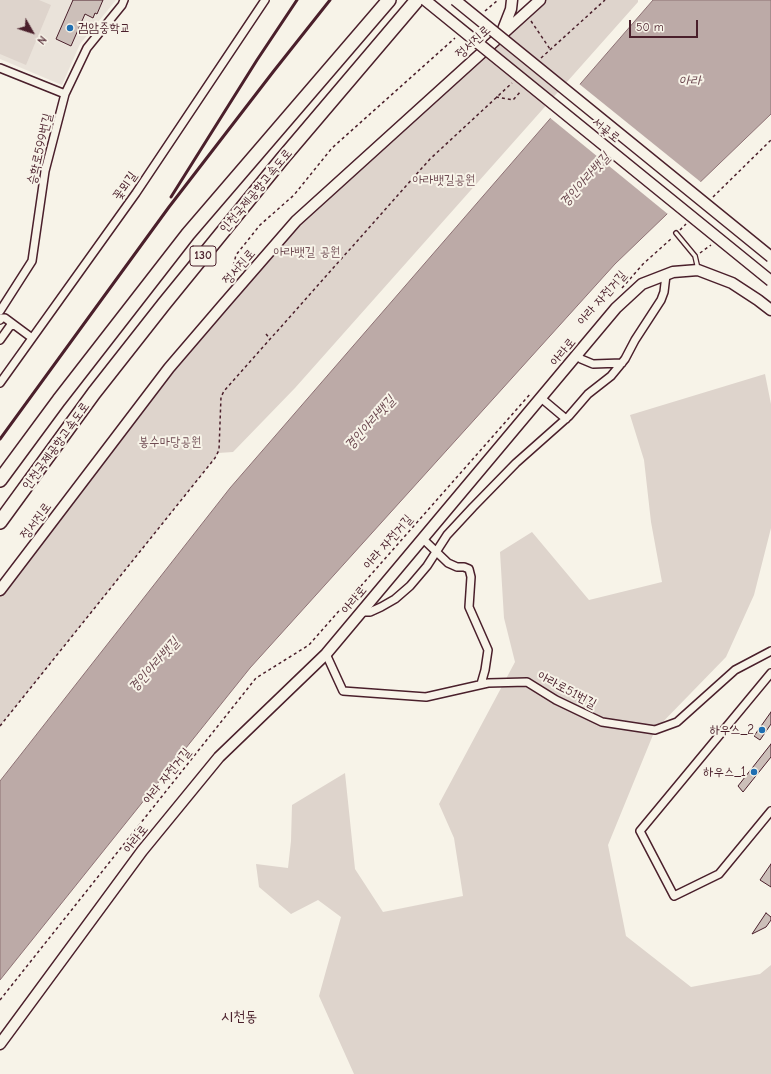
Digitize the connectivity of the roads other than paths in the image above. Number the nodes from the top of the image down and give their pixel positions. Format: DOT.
graph roads {
  1 [pos="124,0"];
  2 [pos="265,0"];
  3 [pos="389,0"];
  4 [pos="417,0"];
  5 [pos="425,0"];
  6 [pos="456,0"];
  7 [pos="512,0"];
  8 [pos="540,0"];
  9 [pos="500,35"];
  10 [pos="0,68"];
  11 [pos="65,94"];
  12 [pos="676,233"];
  13 [pos="771,257"];
  14 [pos="698,270"];
  15 [pos="666,275"];
  16 [pos="771,281"];
  17 [pos="771,310"];
  18 [pos="0,311"];
  19 [pos="0,320"];
  20 [pos="14,325"];
  21 [pos="32,338"];
  22 [pos="0,340"];
  23 [pos="577,355"];
  24 [pos="622,363"];
  25 [pos="0,383"];
  26 [pos="537,394"];
  27 [pos="566,419"];
  28 [pos="0,480"];
  29 [pos="0,522"];
  30 [pos="422,539"];
  31 [pos="436,552"];
  32 [pos="0,590"];
  33 [pos="361,612"];
  34 [pos="771,651"];
  35 [pos="326,654"];
  36 [pos="771,673"];
  37 [pos="481,684"];
  38 [pos="771,811"];
  39 [pos="0,1044"];
  1 -- 11 [label="street, 승학로599번길"];
  2 -- 21 [label="street, 꽃뫼길"];
  3 -- 28 [label="highway, 인천국제공항고속도로 / 130"];
  4 -- 29 [label="highway, 인천국제공항고속도로 / 130"];
  5 -- 16 [label="main road, 서곶로, bridge"];
  6 -- 13 [label="main road, 서곶로, bridge"];
  7 -- 9 [label="main road"];
  8 -- 9 [label="main road, 정서진로"];
  9 -- 32 [label="main road, 정서진로"];
  10 -- 11 [label="street"];
  11 -- 18 [label="street, 승학로599번길"];
  12 -- 14 [label="lane"];
  14 -- 15 [label="main road, 아라로"];
  14 -- 17 [label="main road, 아라로"];
  15 -- 23 [label="main road, 아라로"];
  15 -- 24 [label="street"];
  19 -- 20 [label="street"];
  20 -- 21 [label="street"];
  20 -- 22 [label="street"];
  21 -- 25 [label="street, 꽃뫼길"];
  23 -- 24 [label="street"];
  23 -- 26 [label="main road, 아라로"];
  24 -- 27 [label="street"];
  26 -- 27 [label="street"];
  26 -- 30 [label="main road, 아라로"];
  27 -- 31 [label="street"];
  30 -- 31 [label="street"];
  30 -- 33 [label="main road, 아라로"];
  31 -- 33 [label="street"];
  31 -- 37 [label="street"];
  33 -- 35 [label="main road, 아라로"];
  34 -- 37 [label="street, 아라로51번길"];
  35 -- 37 [label="street, 아라로51번길"];
  35 -- 39 [label="main road, 아라로"];
  36 -- 38 [label="street"];
}
